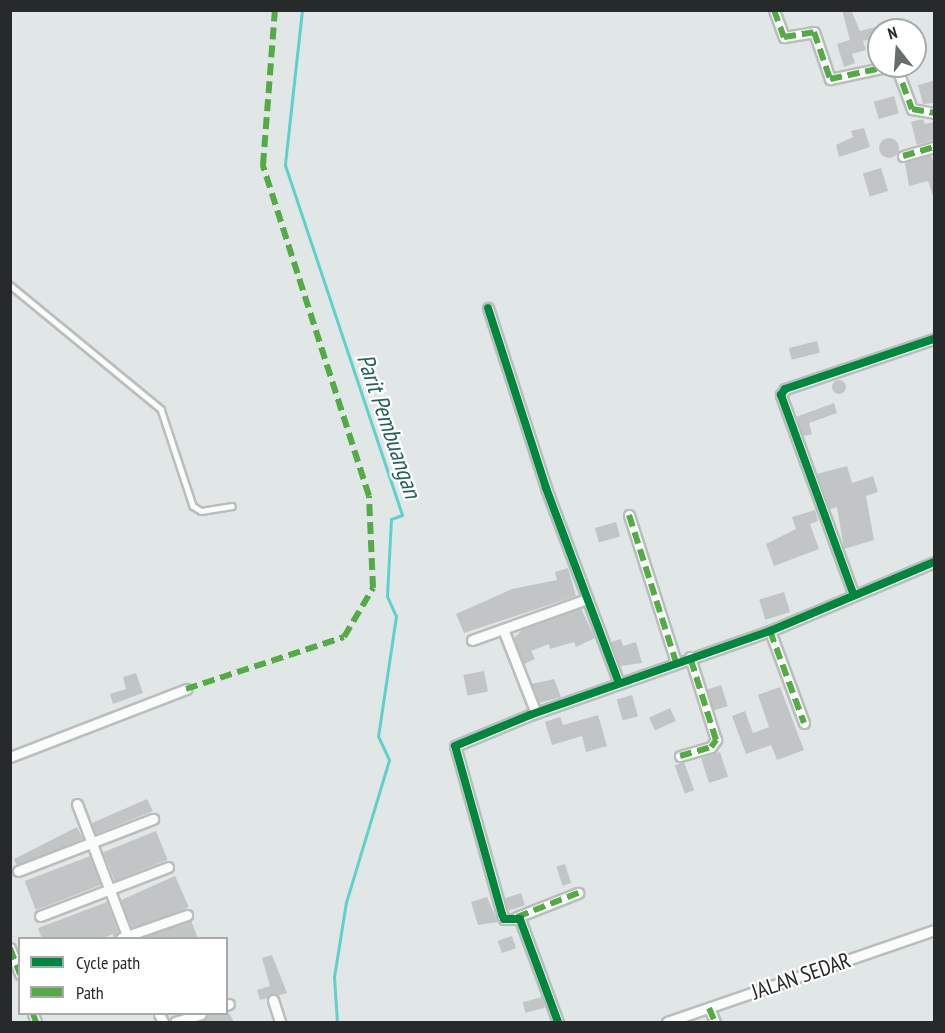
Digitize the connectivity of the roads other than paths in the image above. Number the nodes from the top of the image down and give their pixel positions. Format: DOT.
graph roads {
  1 [pos="774,10"];
  2 [pos="867,72"];
  3 [pos="900,78"];
  4 [pos="934,113"];
  5 [pos="934,147"];
  6 [pos="903,156"];
  7 [pos="10,285"];
  8 [pos="488,308"];
  9 [pos="934,339"];
  10 [pos="232,506"];
  11 [pos="629,515"];
  12 [pos="934,562"];
  13 [pos="853,593"];
  14 [pos="587,599"];
  15 [pos="503,629"];
  16 [pos="770,631"];
  17 [pos="472,640"];
  18 [pos="690,657"];
  19 [pos="676,662"];
  20 [pos="619,683"];
  21 [pos="186,688"];
  22 [pos="536,713"];
  23 [pos="804,723"];
  24 [pos="680,756"];
  25 [pos="10,757"];
  26 [pos="77,804"];
  27 [pos="153,819"];
  28 [pos="90,844"];
  29 [pos="168,867"];
  30 [pos="18,871"];
  31 [pos="109,891"];
  32 [pos="578,893"];
  33 [pos="187,915"];
  34 [pos="40,916"];
  35 [pos="517,917"];
  36 [pos="934,930"];
  37 [pos="126,937"];
  38 [pos="129,937"];
  39 [pos="10,948"];
  40 [pos="18,969"];
  41 [pos="273,1000"];
  42 [pos="709,1008"];
  43 [pos="198,1015"];
  44 [pos="175,1023"];
  45 [pos="280,1023"];
  46 [pos="558,1023"];
  47 [pos="667,1023"];
  48 [pos="715,1023"];
  1 -- 2 [label="street"];
  3 -- 4 [label="street"];
  5 -- 6 [label="street"];
  7 -- 10 [label="lane"];
  8 -- 14 [label="street"];
  9 -- 13 [label="street"];
  11 -- 19 [label="street"];
  12 -- 13 [label="street"];
  13 -- 16 [label="street"];
  14 -- 15 [label="street"];
  14 -- 20 [label="street"];
  15 -- 17 [label="street"];
  15 -- 22 [label="street"];
  16 -- 18 [label="street"];
  16 -- 23 [label="street"];
  18 -- 19 [label="street"];
  18 -- 24 [label="street"];
  19 -- 20 [label="street"];
  20 -- 22 [label="street"];
  21 -- 25 [label="street"];
  22 -- 35 [label="street"];
  26 -- 28 [label="street"];
  27 -- 28 [label="street"];
  28 -- 30 [label="street"];
  28 -- 31 [label="street"];
  29 -- 31 [label="street"];
  31 -- 34 [label="street"];
  31 -- 37 [label="street"];
  32 -- 35 [label="street"];
  33 -- 38 [label="street"];
  35 -- 46 [label="street"];
  36 -- 42 [label="street, JALAN SEDAR"];
  39 -- 40 [label="street"];
  41 -- 45 [label="street"];
  42 -- 47 [label="street, JALAN SEDAR"];
  42 -- 48 [label="street"];
  43 -- 44 [label="street"];
}
